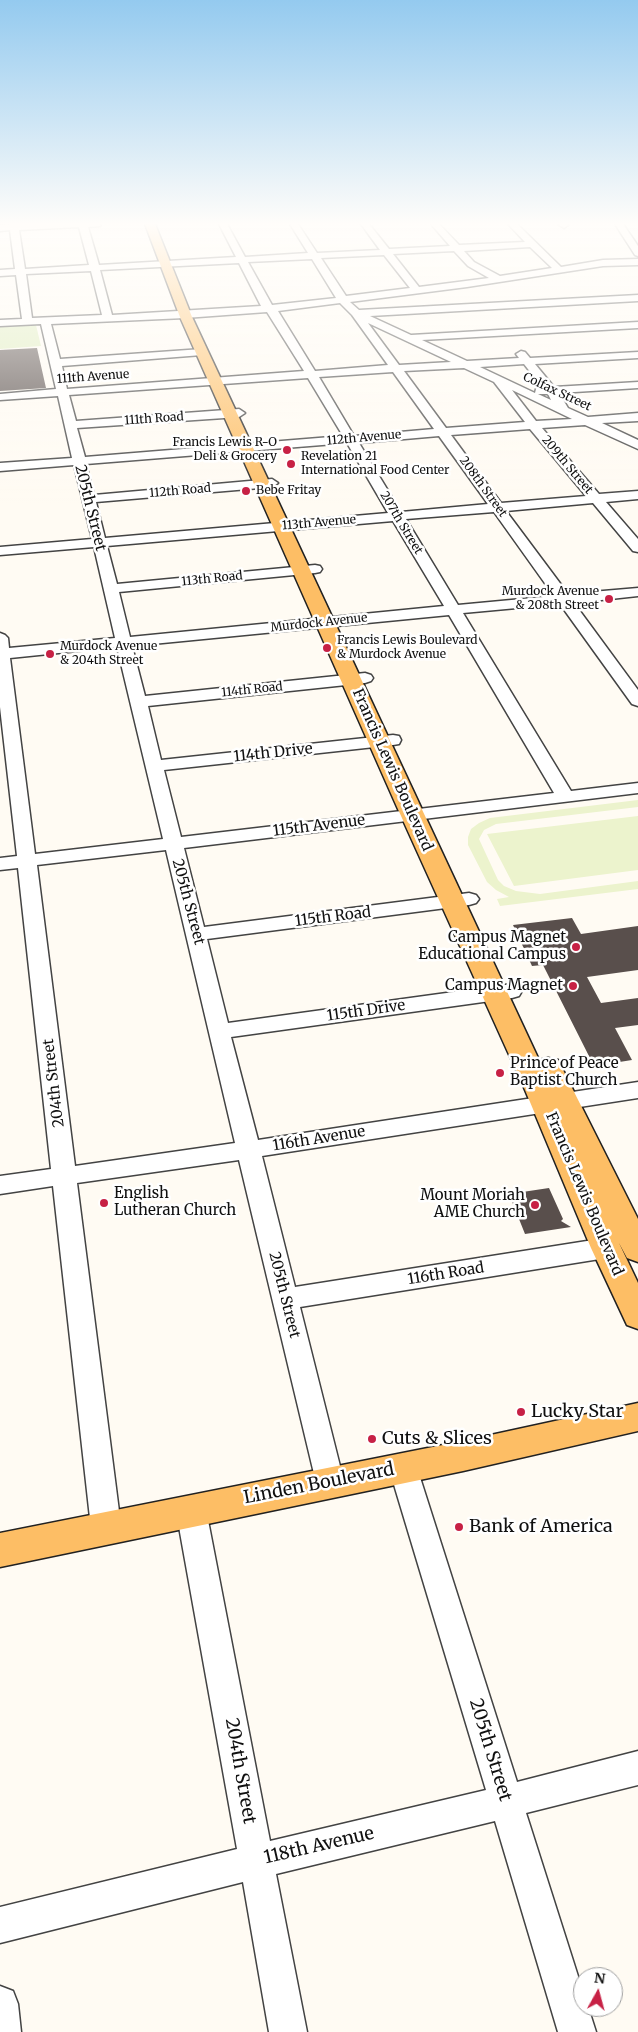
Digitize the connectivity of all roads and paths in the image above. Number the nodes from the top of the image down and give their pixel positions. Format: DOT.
graph roads {
  1 [pos="27,319"];
  2 [pos="89,319"];
  3 [pos="191,319"];
  4 [pos="191,319"];
  5 [pos="281,319"];
  6 [pos="359,319"];
  7 [pos="374,319"];
  8 [pos="494,319"];
  9 [pos="38,321"];
  10 [pos="0,323"];
  11 [pos="638,325"];
  12 [pos="504,333"];
  13 [pos="412,338"];
  14 [pos="202,352"];
  15 [pos="638,355"];
  16 [pos="526,361"];
  17 [pos="55,363"];
  18 [pos="467,364"];
  19 [pos="397,368"];
  20 [pos="312,375"];
  21 [pos="498,379"];
  22 [pos="219,381"];
  23 [pos="638,385"];
  24 [pos="550,390"];
  25 [pos="62,393"];
  26 [pos="528,393"];
  27 [pos="0,397"];
  28 [pos="564,410"];
  29 [pos="234,413"];
  30 [pos="638,416"];
  31 [pos="586,421"];
  32 [pos="70,425"];
  33 [pos="533,425"];
  34 [pos="443,432"];
  35 [pos="351,439"];
  36 [pos="638,445"];
  37 [pos="250,447"];
  38 [pos="78,461"];
  39 [pos="0,467"];
  40 [pos="267,484"];
  41 [pos="638,495"];
  42 [pos="88,499"];
  43 [pos="596,499"];
  44 [pos="498,507"];
  45 [pos="397,516"];
  46 [pos="287,525"];
  47 [pos="99,542"];
  48 [pos="638,548"];
  49 [pos="0,551"];
  50 [pos="308,570"];
  51 [pos="110,589"];
  52 [pos="638,592"];
  53 [pos="564,599"];
  54 [pos="454,610"];
  55 [pos="332,622"];
  56 [pos="123,642"];
  57 [pos="1,649"];
  58 [pos="358,679"];
  59 [pos="638,701"];
  60 [pos="138,702"];
  61 [pos="386,741"];
  62 [pos="153,766"];
  63 [pos="638,788"];
  64 [pos="566,797"];
  65 [pos="420,814"];
  66 [pos="173,844"];
  67 [pos="27,861"];
  68 [pos="0,864"];
  69 [pos="460,900"];
  70 [pos="196,934"];
  71 [pos="503,992"];
  72 [pos="220,1031"];
  73 [pos="638,1090"];
  74 [pos="555,1102"];
  75 [pos="249,1150"];
  76 [pos="65,1176"];
  77 [pos="0,1185"];
  78 [pos="606,1248"];
  79 [pos="638,1250"];
  80 [pos="285,1299"];
  81 [pos="638,1316"];
  82 [pos="638,1417"];
  83 [pos="403,1468"];
  84 [pos="330,1482"];
  85 [pos="191,1510"];
  86 [pos="106,1527"];
  87 [pos="0,1550"];
  88 [pos="638,1768"];
  89 [pos="506,1802"];
  90 [pos="256,1861"];
  91 [pos="0,1925"];
  92 [pos="0,2004"];
  93 [pos="2,2032"];
  94 [pos="288,2032"];
  95 [pos="577,2032"];
  1 -- 9 [label="street, 205th Street"];
  2 -- 9 [label="street"];
  3 -- 14 [label="main road, Francis Lewis Boulevard"];
  4 -- 22 [label="main road, Francis Lewis Boulevard"];
  5 -- 20 [label="street, 207th Street"];
  6 -- 19 [label="street, 208th Street"];
  7 -- 13 [label="street, Colfax Street"];
  8 -- 12 [label="street"];
  9 -- 10 [label="street"];
  9 -- 17 [label="street, 205th Street"];
  11 -- 12 [label="street"];
  12 -- 13 [label="street"];
  12 -- 16 [label="street"];
  13 -- 18 [label="street, Colfax Street"];
  14 -- 17 [label="street"];
  14 -- 22 [label="main road, Francis Lewis Boulevard"];
  15 -- 16 [label="street, 111th Avenue"];
  16 -- 18 [label="street, 111th Avenue"];
  16 -- 24 [label="street"];
  17 -- 25 [label="street, 205th Street"];
  18 -- 19 [label="street, 111th Avenue"];
  18 -- 21 [label="street, Colfax Street"];
  19 -- 20 [label="street, 111th Avenue"];
  19 -- 34 [label="street, 208th Street"];
  20 -- 22 [label="street, 111th Avenue"];
  20 -- 35 [label="street, 207th Street"];
  21 -- 26 [label="street, Colfax Street"];
  21 -- 33 [label="street, 209th Street"];
  22 -- 25 [label="street, 111th Avenue"];
  22 -- 29 [label="main road, Francis Lewis Boulevard"];
  23 -- 24 [label="street"];
  24 -- 26 [label="street"];
  24 -- 28 [label="street"];
  25 -- 27 [label="street, 111th Avenue"];
  25 -- 32 [label="street, 205th Street"];
  26 -- 28 [label="street, Colfax Street"];
  28 -- 31 [label="street, Colfax Street"];
  29 -- 32 [label="street, 111th Road"];
  29 -- 37 [label="main road, Francis Lewis Boulevard"];
  30 -- 31 [label="street, 112th Avenue"];
  31 -- 33 [label="street, 112th Avenue"];
  31 -- 36 [label="street, Colfax Street"];
  32 -- 38 [label="street, 205th Street"];
  33 -- 34 [label="street, 112th Avenue"];
  33 -- 43 [label="street, 209th Street"];
  34 -- 35 [label="street, 112th Avenue"];
  34 -- 44 [label="street, 208th Street"];
  35 -- 37 [label="street, 112th Avenue"];
  35 -- 45 [label="street, 207th Street"];
  37 -- 38 [label="street, 112th Avenue"];
  37 -- 40 [label="main road, Francis Lewis Boulevard"];
  38 -- 39 [label="street, 112th Avenue"];
  38 -- 42 [label="street, 205th Street"];
  40 -- 42 [label="street, 112th Road"];
  40 -- 46 [label="main road, Francis Lewis Boulevard"];
  41 -- 43 [label="street, 113th Avenue"];
  42 -- 47 [label="street, 205th Street"];
  43 -- 44 [label="street, 113th Avenue"];
  43 -- 48 [label="street, 209th Street"];
  44 -- 45 [label="street, 113th Avenue"];
  44 -- 53 [label="street, 208th Street"];
  45 -- 46 [label="street, 113th Avenue"];
  45 -- 54 [label="street, 207th Street"];
  46 -- 47 [label="street, 113th Avenue"];
  46 -- 50 [label="main road, Francis Lewis Boulevard"];
  47 -- 49 [label="street, 113th Avenue"];
  47 -- 51 [label="street, 205th Street"];
  50 -- 51 [label="street, 113th Road"];
  50 -- 55 [label="main road, Francis Lewis Boulevard"];
  51 -- 56 [label="street, 205th Street"];
  52 -- 53 [label="street, Murdock Avenue"];
  53 -- 54 [label="street, Murdock Avenue"];
  53 -- 59 [label="street, 208th Street"];
  54 -- 55 [label="street, Murdock Avenue"];
  54 -- 64 [label="street, 207th Street"];
  55 -- 56 [label="street, Murdock Avenue"];
  55 -- 58 [label="main road, Francis Lewis Boulevard"];
  56 -- 57 [label="street, Murdock Avenue"];
  56 -- 60 [label="street, 205th Street"];
  57 -- 67 [label="street, 204th Street"];
  58 -- 60 [label="street, 114th Road"];
  58 -- 61 [label="main road, Francis Lewis Boulevard"];
  60 -- 62 [label="street, 205th Street"];
  61 -- 62 [label="street, 114th Drive"];
  61 -- 65 [label="main road, Francis Lewis Boulevard"];
  62 -- 66 [label="street, 205th Street"];
  63 -- 64 [label="street, 115th Avenue"];
  64 -- 65 [label="street, 115th Avenue"];
  65 -- 66 [label="street, 115th Avenue"];
  65 -- 69 [label="main road, Francis Lewis Boulevard"];
  66 -- 67 [label="street, 115th Avenue"];
  66 -- 70 [label="street, 205th Street"];
  67 -- 68 [label="street, 115th Avenue"];
  67 -- 76 [label="street, 204th Street"];
  69 -- 70 [label="street, 115th Road"];
  69 -- 71 [label="main road, Francis Lewis Boulevard"];
  70 -- 72 [label="street, 205th Street"];
  71 -- 72 [label="street, 115th Drive"];
  71 -- 74 [label="main road, Francis Lewis Boulevard"];
  72 -- 75 [label="street, 205th Street"];
  73 -- 74 [label="street, 116th Avenue"];
  74 -- 75 [label="street, 116th Avenue"];
  74 -- 78 [label="main road, Francis Lewis Boulevard"];
  74 -- 79 [label="main road, Francis Lewis Boulevard"];
  75 -- 76 [label="street, 116th Avenue"];
  75 -- 80 [label="street, 205th Street"];
  76 -- 77 [label="street, 116th Avenue"];
  76 -- 86 [label="street, 204th Street"];
  78 -- 80 [label="street, 116th Road"];
  78 -- 81 [label="main road, Francis Lewis Boulevard"];
  80 -- 84 [label="street, 205th Street"];
  82 -- 83 [label="main road, Linden Boulevard"];
  83 -- 84 [label="main road, Linden Boulevard"];
  83 -- 89 [label="street, 205th Street"];
  84 -- 85 [label="main road, Linden Boulevard"];
  85 -- 86 [label="main road, Linden Boulevard"];
  85 -- 90 [label="street, 204th Street"];
  86 -- 87 [label="main road, Linden Boulevard"];
  88 -- 89 [label="street, 118th Avenue"];
  89 -- 90 [label="street, 118th Avenue"];
  89 -- 95 [label="street, 205th Street"];
  90 -- 91 [label="street, 118th Avenue"];
  90 -- 94 [label="street, 204th Street"];
  92 -- 93 [label="street"];
}
